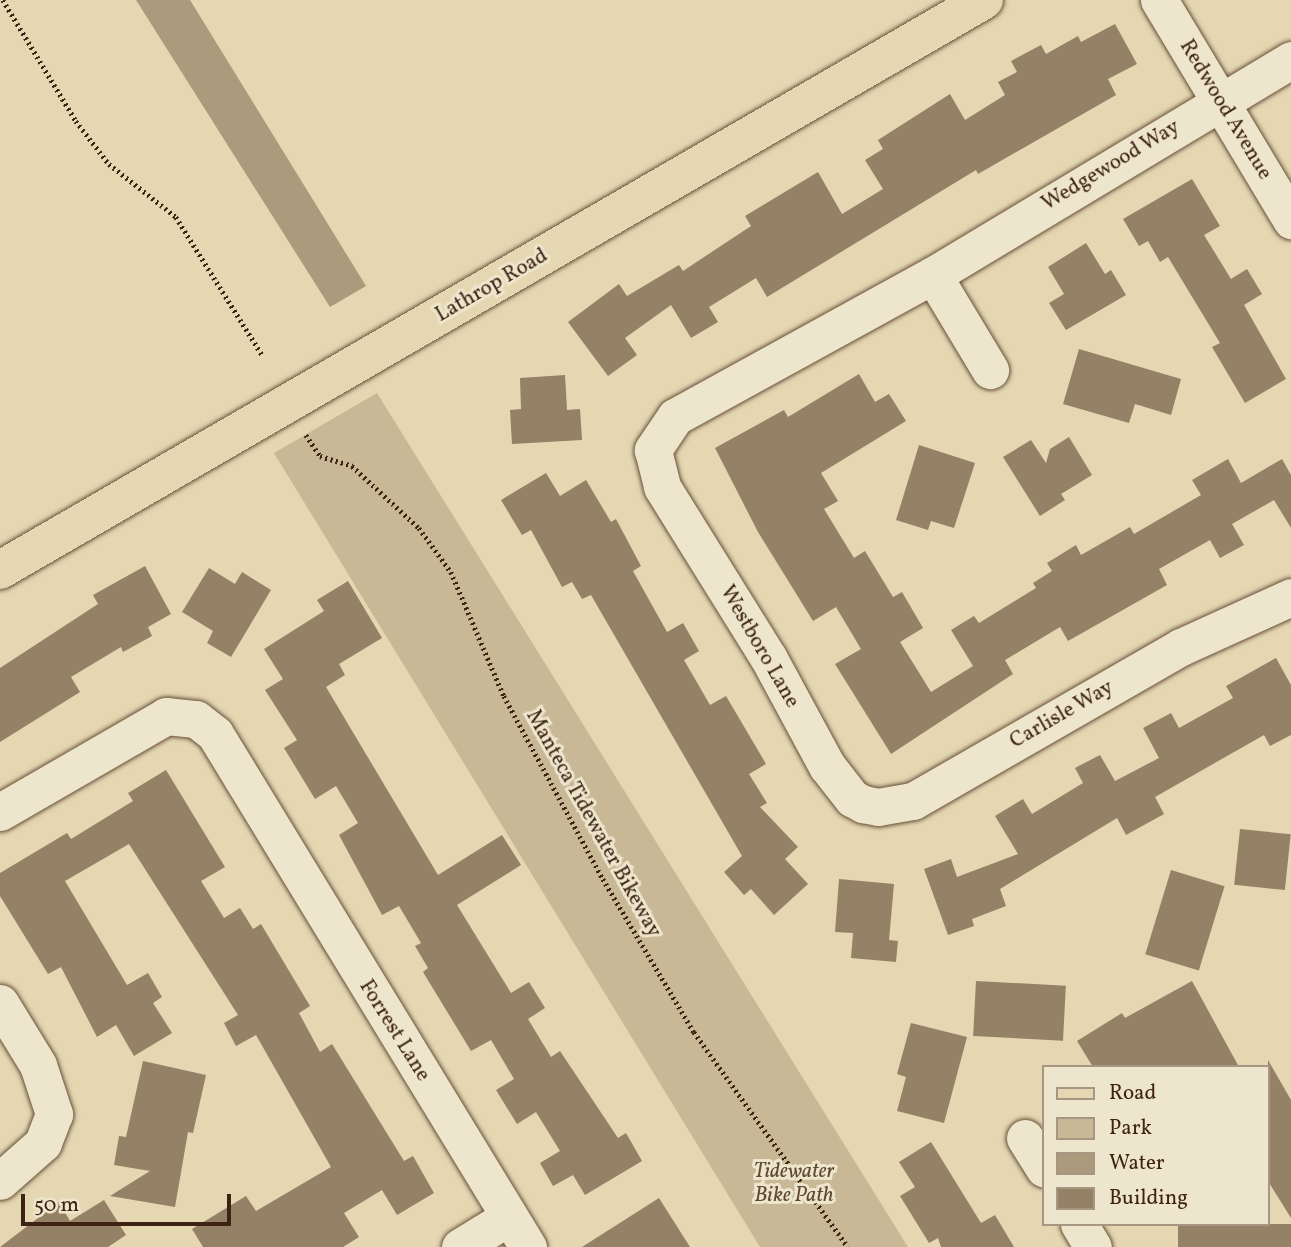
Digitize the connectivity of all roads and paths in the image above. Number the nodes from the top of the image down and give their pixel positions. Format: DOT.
graph roads {
  1 [pos="3,0"];
  2 [pos="984,0"];
  3 [pos="1159,0"];
  4 [pos="1291,60"];
  5 [pos="1218,101"];
  6 [pos="1291,219"];
  7 [pos="933,275"];
  8 [pos="263,356"];
  9 [pos="990,370"];
  10 [pos="306,435"];
  11 [pos="679,514"];
  12 [pos="0,570"];
  13 [pos="1291,597"];
  14 [pos="838,780"];
  15 [pos="0,812"];
  16 [pos="0,1003"];
  17 [pos="1025,1138"];
  18 [pos="1042,1166"];
  19 [pos="0,1181"];
  20 [pos="1080,1226"];
  21 [pos="519,1232"];
  22 [pos="460,1247"];
  23 [pos="848,1247"];
  24 [pos="1093,1247"];
  1 -- 8 [label="path"];
  2 -- 12 [label="main road, Lathrop Road"];
  3 -- 5 [label="street, Redwood Avenue"];
  4 -- 5 [label="street, Wedgewood Way"];
  5 -- 6 [label="street, Redwood Avenue"];
  5 -- 7 [label="street, Wedgewood Way"];
  7 -- 9 [label="street"];
  7 -- 11 [label="street, Wedgewood Way"];
  10 -- 23 [label="path, Manteca Tidewater Bikeway"];
  11 -- 14 [label="street, Westboro Lane"];
  13 -- 14 [label="street, Carlisle Way"];
  15 -- 21 [label="street, Forrest Lane"];
  16 -- 19 [label="street"];
  17 -- 18 [label="street"];
  20 -- 24 [label="street"];
  21 -- 22 [label="street"];
}
